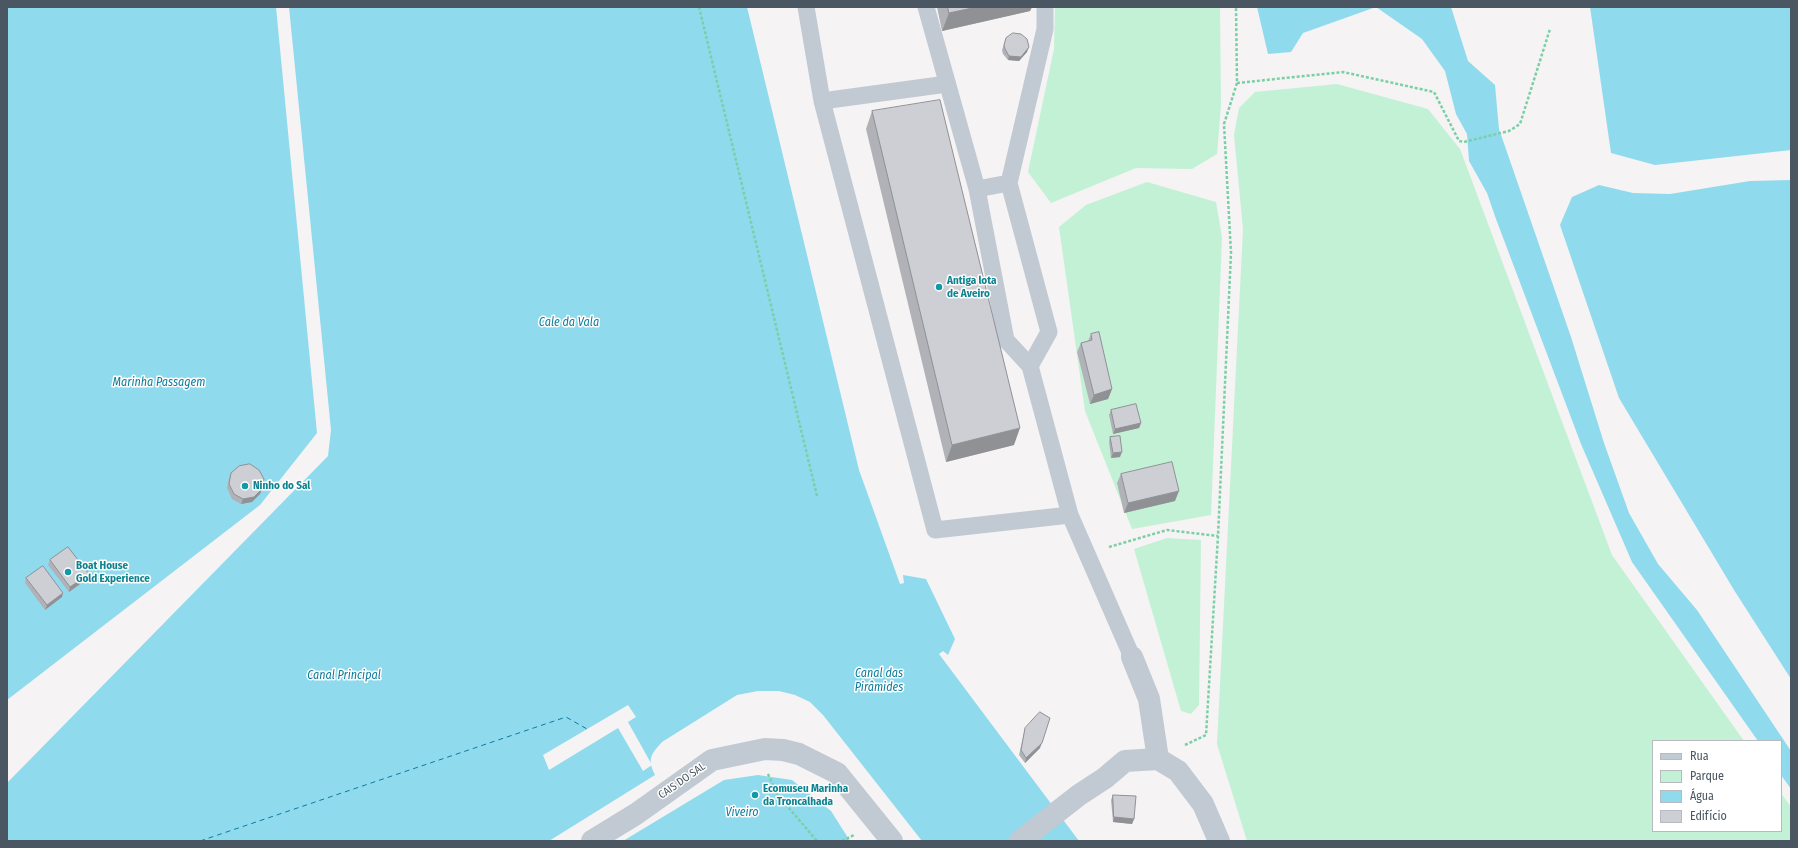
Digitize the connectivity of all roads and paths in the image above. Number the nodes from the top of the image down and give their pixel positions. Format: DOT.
graph roads {
  1 [pos="699,7"];
  2 [pos="806,7"];
  3 [pos="926,7"];
  4 [pos="1045,7"];
  5 [pos="1236,7"];
  6 [pos="1550,29"];
  7 [pos="1236,83"];
  8 [pos="947,84"];
  9 [pos="822,101"];
  10 [pos="1009,183"];
  11 [pos="977,189"];
  12 [pos="1030,366"];
  13 [pos="817,496"];
  14 [pos="1070,515"];
  15 [pos="1218,536"];
  16 [pos="1087,554"];
  17 [pos="1132,657"];
  18 [pos="1158,759"];
  19 [pos="766,768"];
  20 [pos="592,841"];
  21 [pos="817,841"];
  22 [pos="892,841"];
  23 [pos="1020,841"];
  24 [pos="1219,841"];
  1 -- 13 [label="path"];
  2 -- 9 [label="lane"];
  3 -- 8 [label="lane"];
  4 -- 10 [label="lane"];
  5 -- 7 [label="path"];
  6 -- 7 [label="path"];
  7 -- 15 [label="path"];
  8 -- 9 [label="lane"];
  8 -- 11 [label="lane"];
  9 -- 14 [label="lane"];
  10 -- 11 [label="lane"];
  10 -- 12 [label="lane"];
  11 -- 12 [label="lane"];
  12 -- 14 [label="lane"];
  14 -- 16 [label="lane"];
  15 -- 16 [label="path"];
  15 -- 18 [label="path"];
  16 -- 17 [label="lane"];
  17 -- 18 [label="street"];
  18 -- 23 [label="street"];
  18 -- 24 [label="street"];
  19 -- 21 [label="path"];
  20 -- 22 [label="street, CAIS DO SAL"];
}
